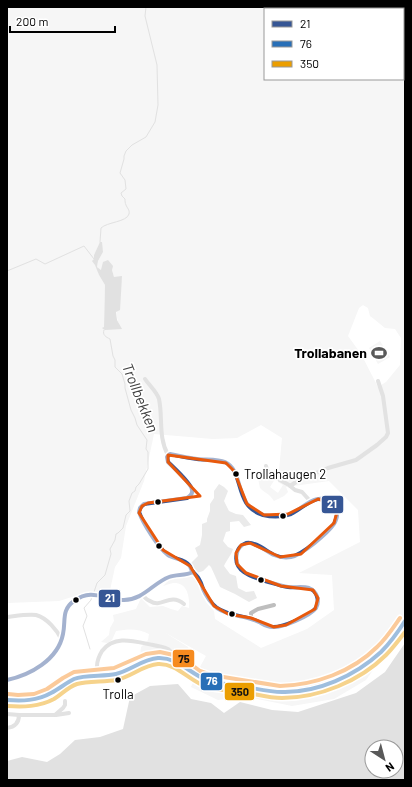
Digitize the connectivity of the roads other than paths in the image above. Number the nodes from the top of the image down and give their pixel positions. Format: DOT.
graph roads {
  1 [pos="145,378"];
  2 [pos="378,380"];
  3 [pos="168,455"];
  4 [pos="266,466"];
  5 [pos="290,486"];
  6 [pos="311,502"];
  7 [pos="193,572"];
  8 [pos="142,594"];
  9 [pos="184,604"];
  10 [pos="274,605"];
  11 [pos="7,617"];
  12 [pos="251,618"];
  13 [pos="405,621"];
  14 [pos="62,640"];
  15 [pos="174,660"];
  16 [pos="97,666"];
  17 [pos="7,680"];
  18 [pos="7,700"];
  19 [pos="66,701"];
  20 [pos="69,713"];
  21 [pos="7,714"];
  22 [pos="19,715"];
  23 [pos="55,715"];
  24 [pos="7,728"];
  1 -- 3 [label="street"];
  2 -- 5 [label="street"];
  3 -- 6 [label="street"];
  3 -- 7 [label="street"];
  4 -- 5 [label="street"];
  5 -- 6 [label="street"];
  6 -- 12 [label="street"];
  7 -- 8 [label="street"];
  7 -- 12 [label="street"];
  8 -- 9 [label="street"];
  8 -- 14 [label="street"];
  10 -- 12 [label="street"];
  11 -- 14 [label="street"];
  13 -- 15 [label="main road"];
  14 -- 17 [label="street"];
  15 -- 16 [label="street"];
  15 -- 18 [label="main road"];
  19 -- 23 [label="street"];
  20 -- 23 [label="street"];
  21 -- 22 [label="street"];
  22 -- 23 [label="street"];
  22 -- 24 [label="street"];
}
